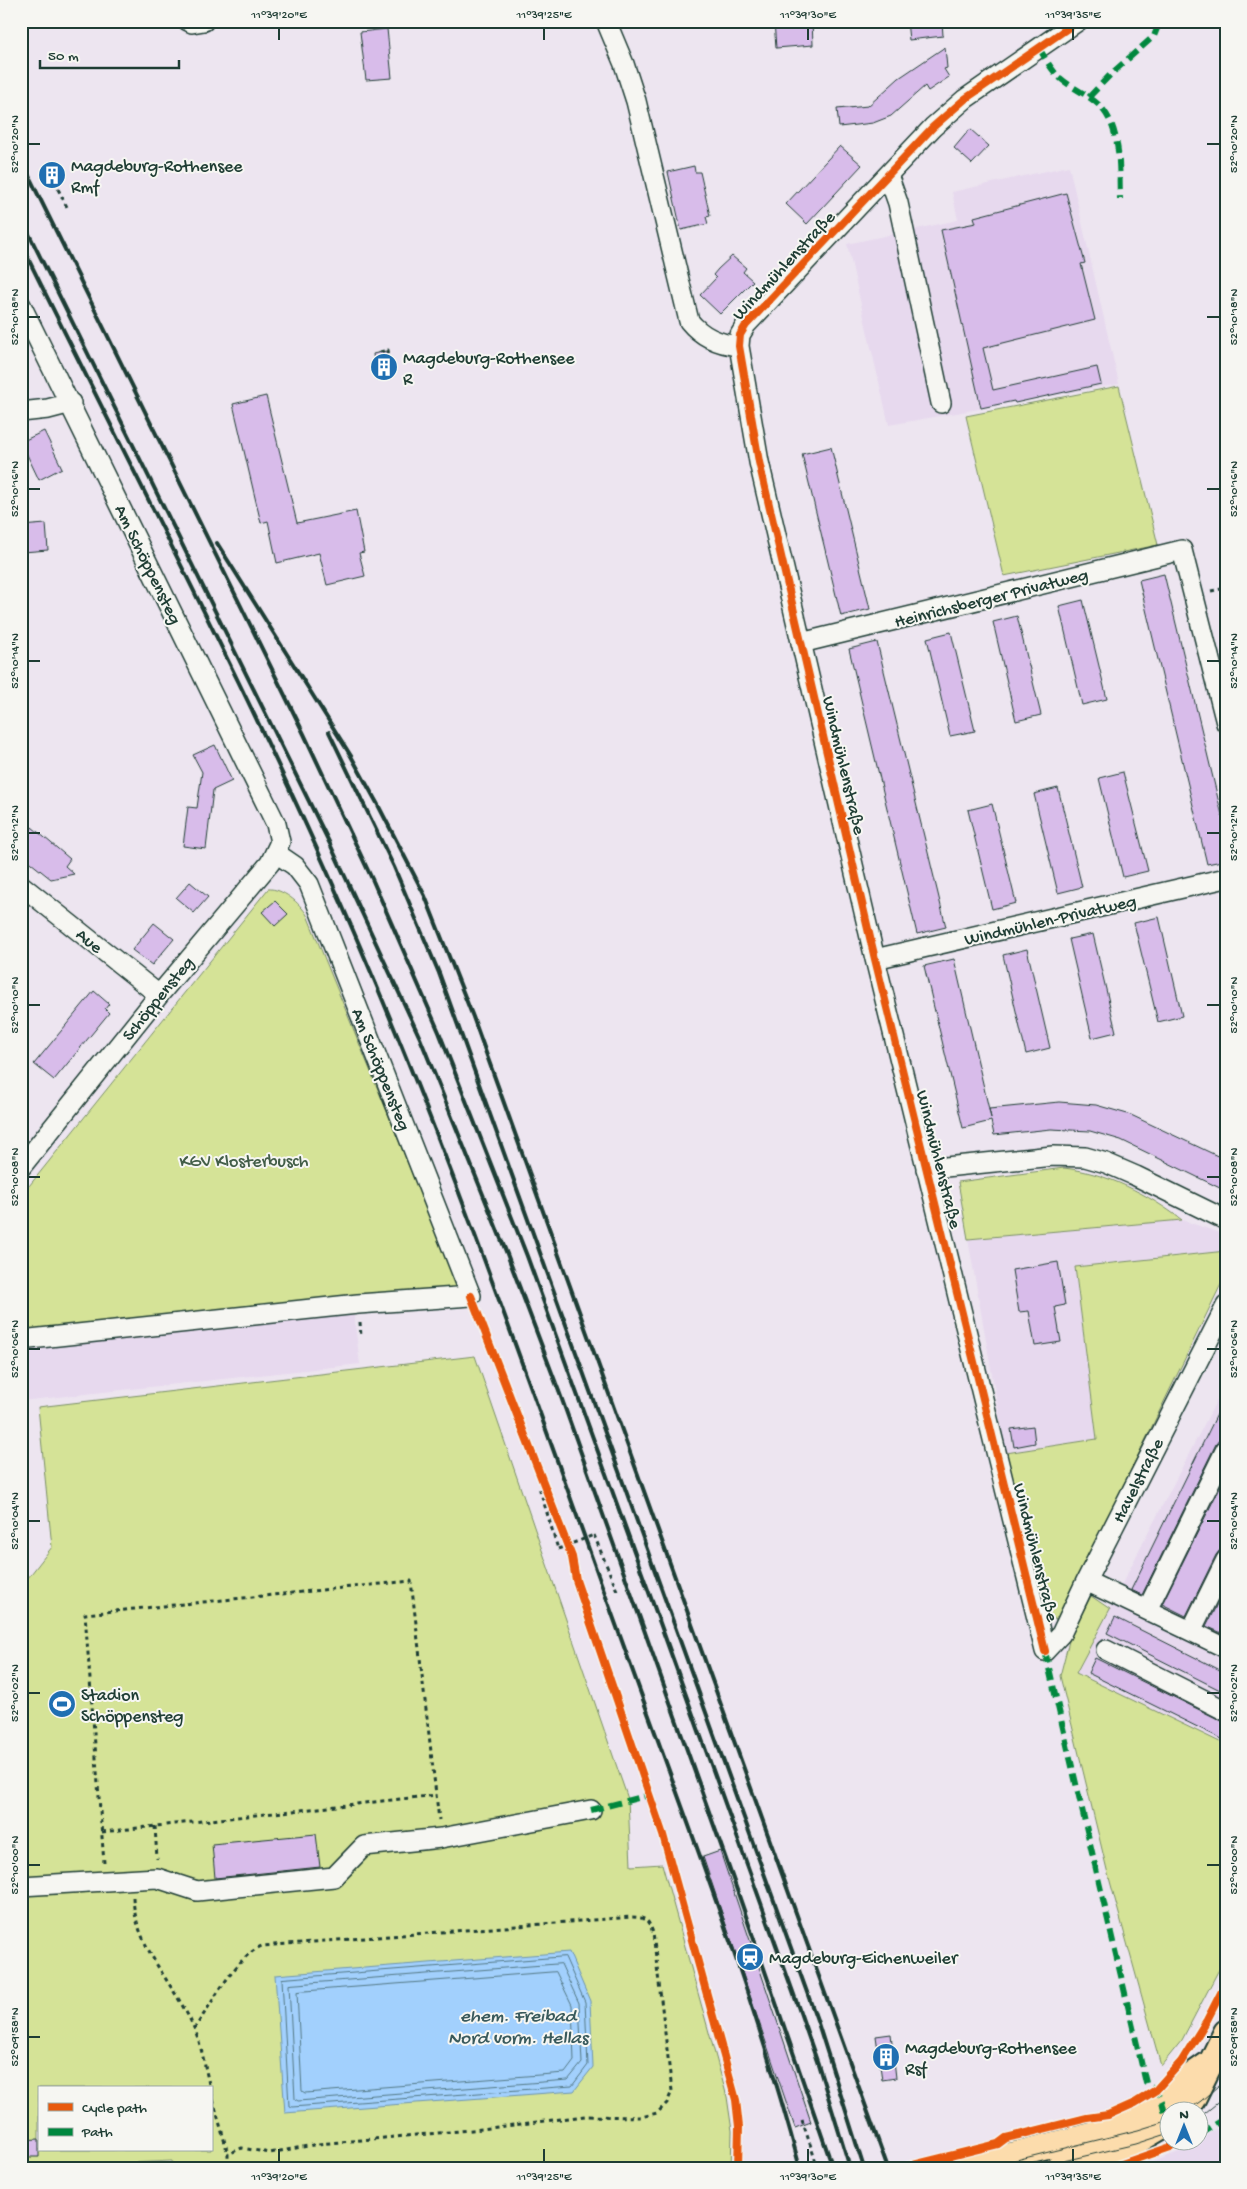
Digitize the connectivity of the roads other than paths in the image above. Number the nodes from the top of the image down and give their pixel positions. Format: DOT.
graph roads {
  1 [pos="188,21"];
  2 [pos="204,21"];
  3 [pos="606,21"];
  4 [pos="1078,21"];
  5 [pos="888,175"];
  6 [pos="21,304"];
  7 [pos="739,346"];
  8 [pos="71,403"];
  9 [pos="941,403"];
  10 [pos="21,412"];
  11 [pos="801,643"];
  12 [pos="1226,722"];
  13 [pos="276,853"];
  14 [pos="1226,878"];
  15 [pos="21,885"];
  16 [pos="875,959"];
  17 [pos="159,995"];
  18 [pos="21,1167"];
  19 [pos="926,1168"];
  20 [pos="1226,1220"];
  21 [pos="1226,1306"];
  22 [pos="21,1340"];
  23 [pos="1226,1449"];
  24 [pos="1226,1560"];
  25 [pos="1086,1581"];
  26 [pos="1147,1610"];
  27 [pos="1190,1631"];
  28 [pos="1226,1648"];
  29 [pos="1106,1650"];
  30 [pos="1045,1651"];
  31 [pos="1226,1711"];
  32 [pos="591,1810"];
  33 [pos="21,1886"];
  34 [pos="1226,2032"];
  35 [pos="1173,2102"];
  36 [pos="1160,2120"];
  37 [pos="1137,2130"];
  38 [pos="958,2168"];
  39 [pos="1058,2168"];
  1 -- 2 [label="street"];
  3 -- 7 [label="street, Windmühlenstraße"];
  4 -- 5 [label="street, Windmühlenstraße"];
  5 -- 7 [label="street, Windmühlenstraße"];
  5 -- 9 [label="street"];
  6 -- 8 [label="street, Am Schöppensteg"];
  7 -- 11 [label="street, Windmühlenstraße"];
  8 -- 10 [label="street"];
  8 -- 13 [label="street, Am Schöppensteg"];
  11 -- 12 [label="street, Heinrichsberger Privatweg"];
  11 -- 16 [label="street, Windmühlenstraße"];
  13 -- 17 [label="street, Schöppensteg"];
  13 -- 22 [label="street, Am Schöppensteg"];
  14 -- 16 [label="street, Windmühlen-Privatweg"];
  15 -- 17 [label="street, Aue"];
  16 -- 19 [label="street, Windmühlenstraße"];
  17 -- 18 [label="street, Schöppensteg"];
  19 -- 20 [label="street"];
  19 -- 30 [label="street, Windmühlenstraße"];
  21 -- 25 [label="street, Havelstraße"];
  23 -- 26 [label="street"];
  24 -- 27 [label="street"];
  25 -- 26 [label="street"];
  25 -- 30 [label="street, Havelstraße"];
  26 -- 27 [label="street"];
  27 -- 28 [label="street"];
  29 -- 31 [label="street"];
  32 -- 33 [label="street"];
  34 -- 35 [label="main road"];
  36 -- 37 [label="main road"];
  37 -- 38 [label="main road"];
  37 -- 39 [label="main road"];
}
